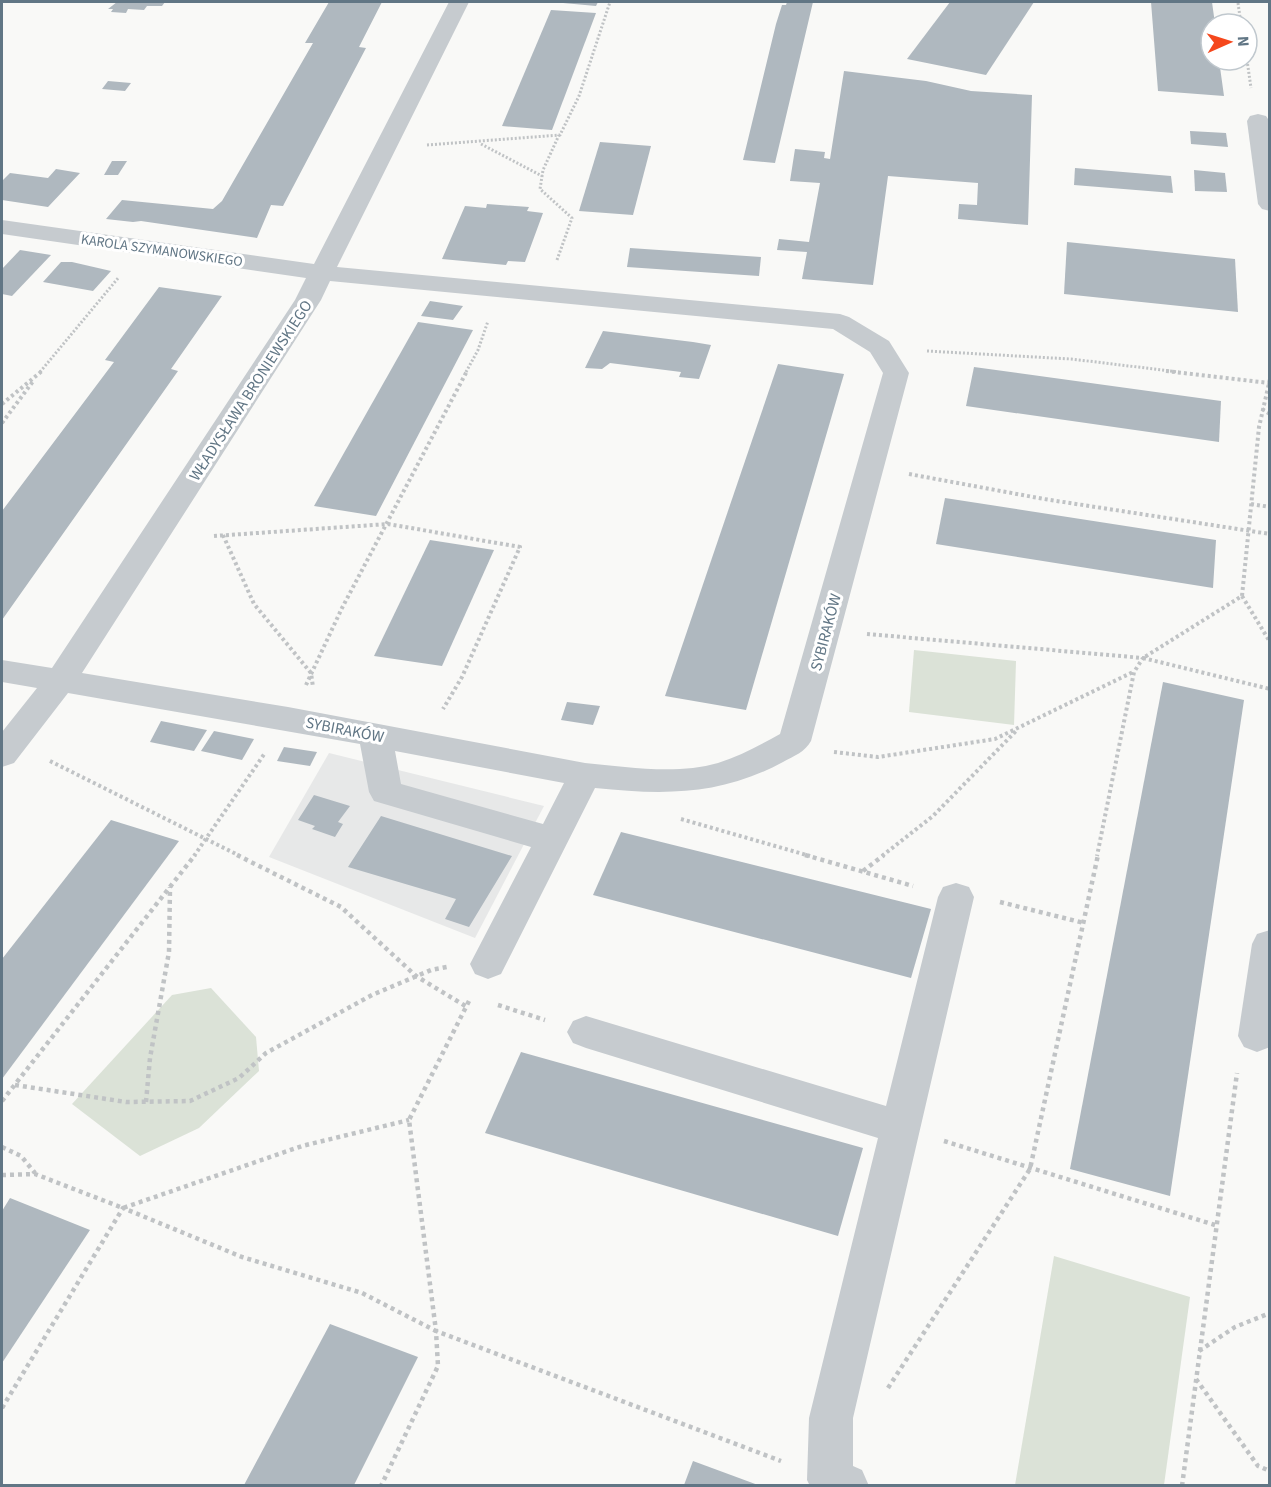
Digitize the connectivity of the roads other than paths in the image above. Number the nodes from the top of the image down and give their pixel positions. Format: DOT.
graph roads {
  1 [pos="459,2"];
  2 [pos="1258,121"];
  3 [pos="1269,204"];
  4 [pos="2,227"];
  5 [pos="324,273"];
  6 [pos="2,671"];
  7 [pos="60,681"];
  8 [pos="375,735"];
  9 [pos="2,755"];
  10 [pos="585,775"];
  11 [pos="552,840"];
  12 [pos="956,897"];
  13 [pos="1269,944"];
  14 [pos="488,964"];
  15 [pos="586,1032"];
  16 [pos="1257,1036"];
  17 [pos="899,1127"];
  18 [pos="838,1483"];
  1 -- 5 [label="street, WŁADYSŁAWA BRONIEWSKIEGO"];
  2 -- 3 [label="street"];
  4 -- 5 [label="street, KAROLA SZYMANOWSKIEGO"];
  5 -- 7 [label="street, WŁADYSŁAWA BRONIEWSKIEGO"];
  5 -- 10 [label="street, SYBIRAKÓW"];
  6 -- 7 [label="street, SYBIRAKÓW"];
  7 -- 8 [label="street, SYBIRAKÓW"];
  7 -- 9 [label="street, WŁADYSŁAWA BRONIEWSKIEGO"];
  8 -- 10 [label="street, SYBIRAKÓW"];
  8 -- 11 [label="street"];
  10 -- 11 [label="street"];
  11 -- 14 [label="street"];
  12 -- 17 [label="street"];
  13 -- 16 [label="street"];
  15 -- 17 [label="street"];
  17 -- 18 [label="street"];
}
